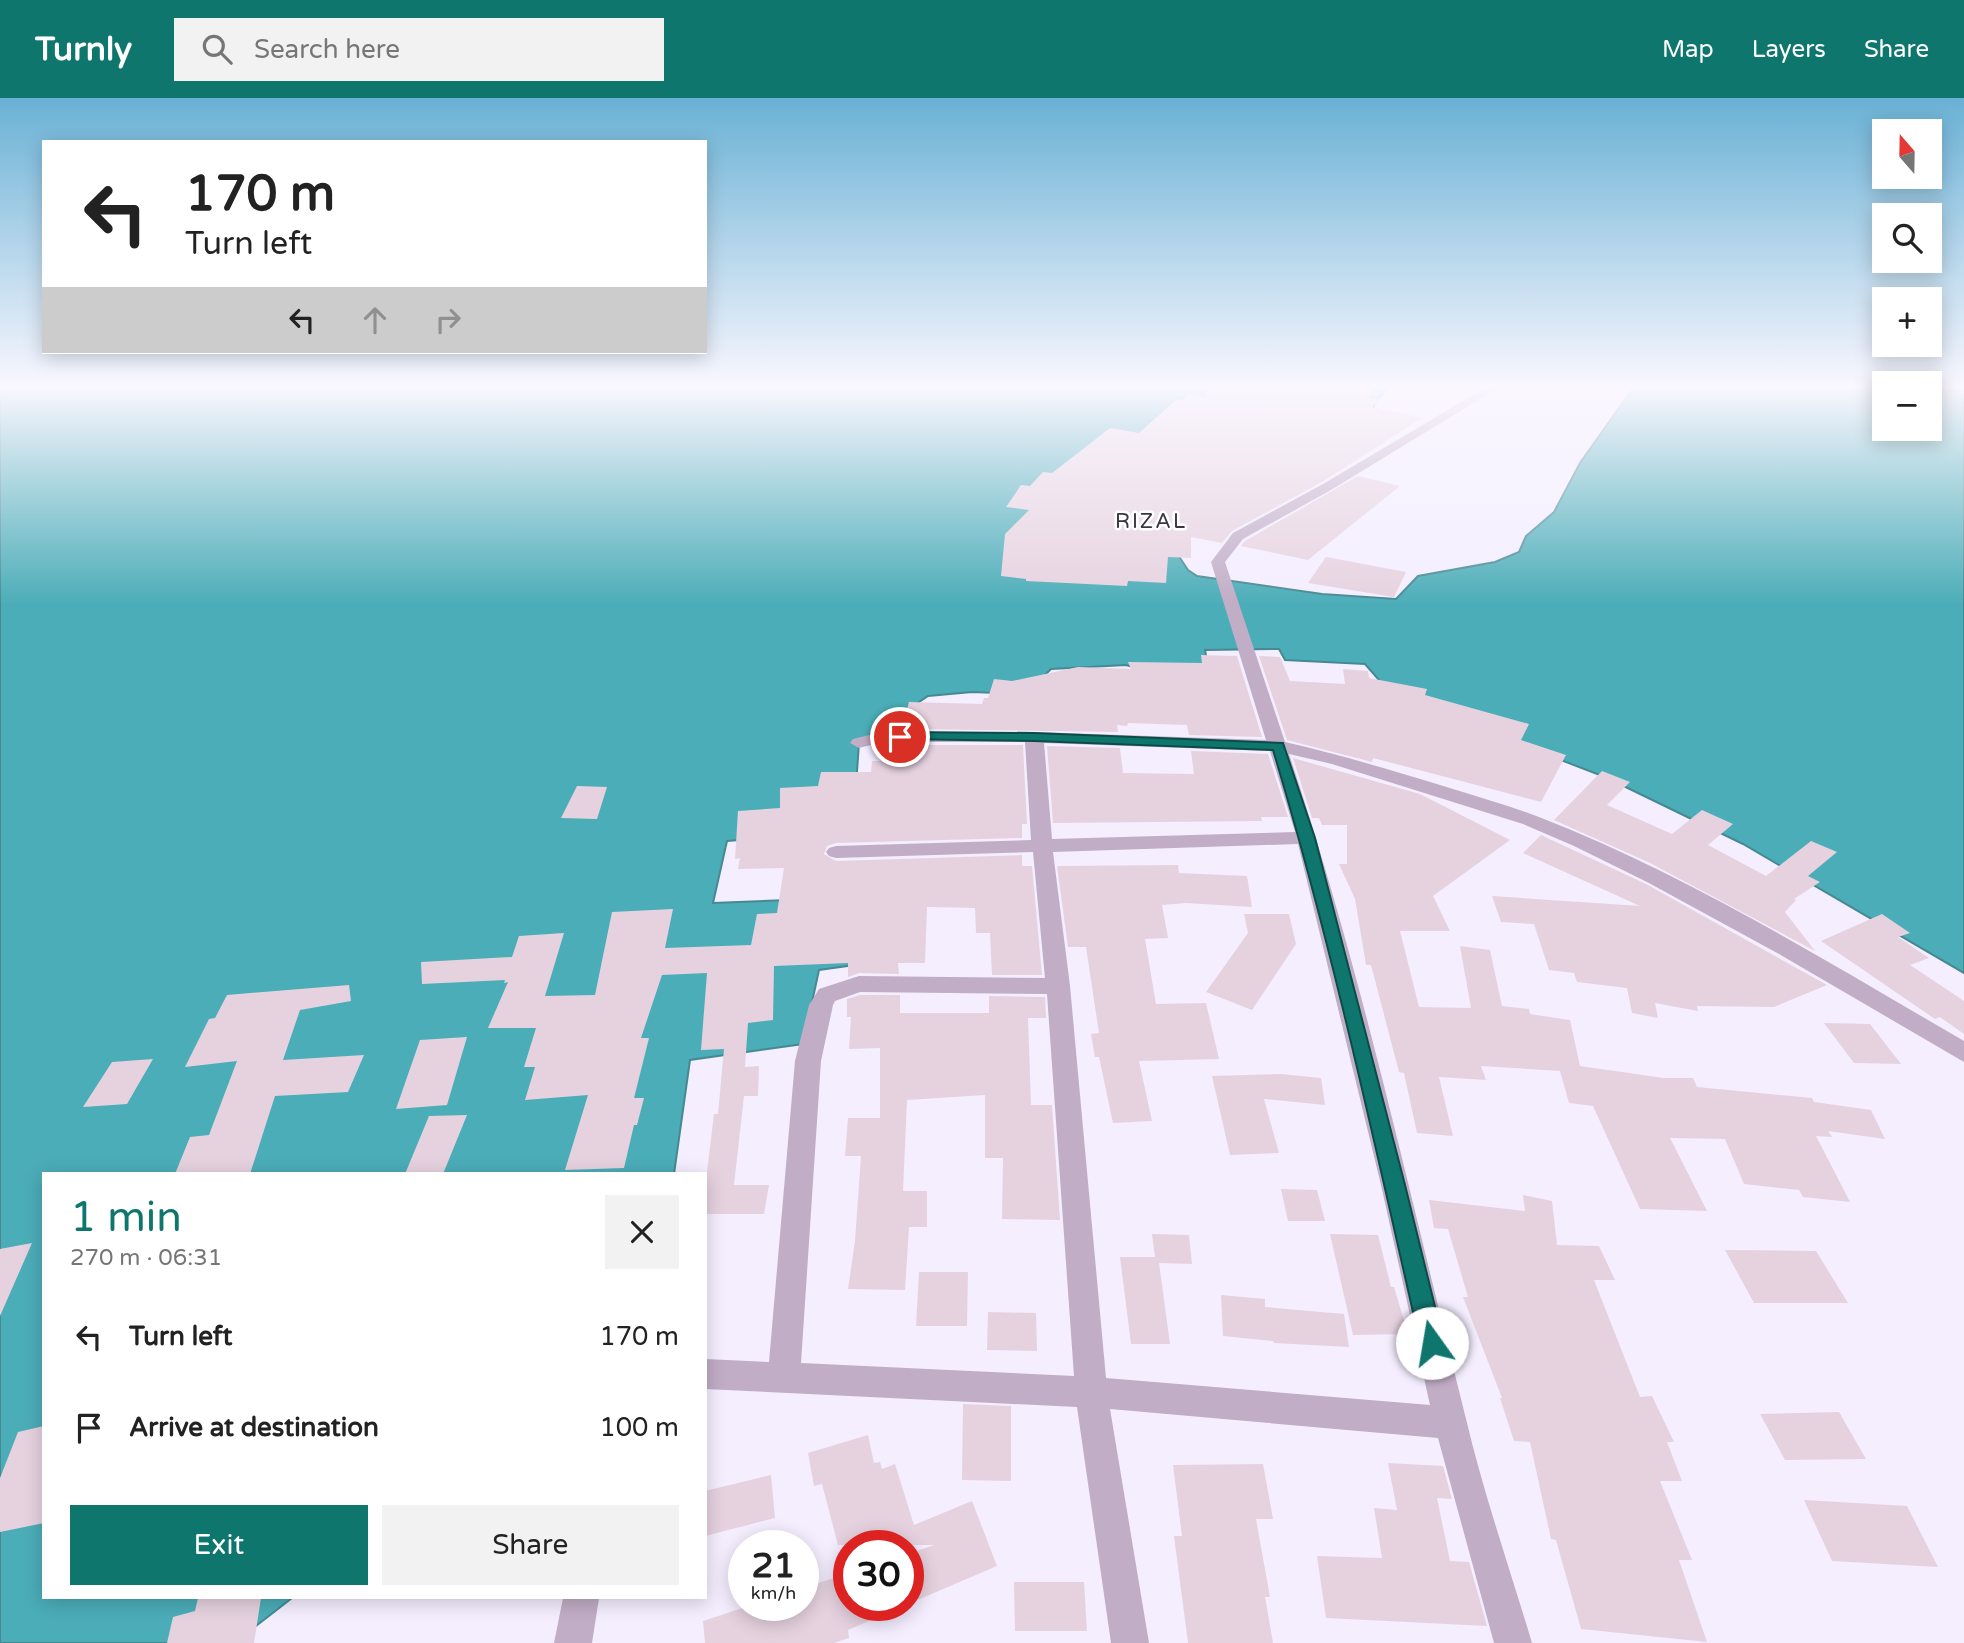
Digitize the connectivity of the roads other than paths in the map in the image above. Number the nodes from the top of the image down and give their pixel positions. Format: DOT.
graph roads {
  1 [pos="1372,460"];
  2 [pos="1034,737"];
  3 [pos="859,743"];
  4 [pos="1278,746"];
  5 [pos="1307,838"];
  6 [pos="1042,845"];
  7 [pos="836,852"];
  8 [pos="1058,986"];
  9 [pos="1964,1053"];
  10 [pos="707,1374"];
  11 [pos="784,1378"];
  12 [pos="1091,1392"];
  13 [pos="1450,1423"];
  14 [pos="580,1599"];
  15 [pos="573,1643"];
  16 [pos="1130,1643"];
  17 [pos="1513,1643"];
  1 -- 4 [label="street"];
  2 -- 3 [label="street"];
  2 -- 4 [label="street"];
  2 -- 6 [label="street"];
  4 -- 5 [label="street"];
  4 -- 9 [label="street"];
  5 -- 6 [label="street"];
  5 -- 13 [label="street"];
  6 -- 7 [label="street"];
  6 -- 8 [label="street"];
  8 -- 11 [label="street"];
  8 -- 12 [label="street"];
  10 -- 11 [label="street"];
  11 -- 12 [label="street"];
  12 -- 13 [label="street"];
  12 -- 16 [label="street"];
  13 -- 17 [label="street"];
  14 -- 15 [label="street"];
}
